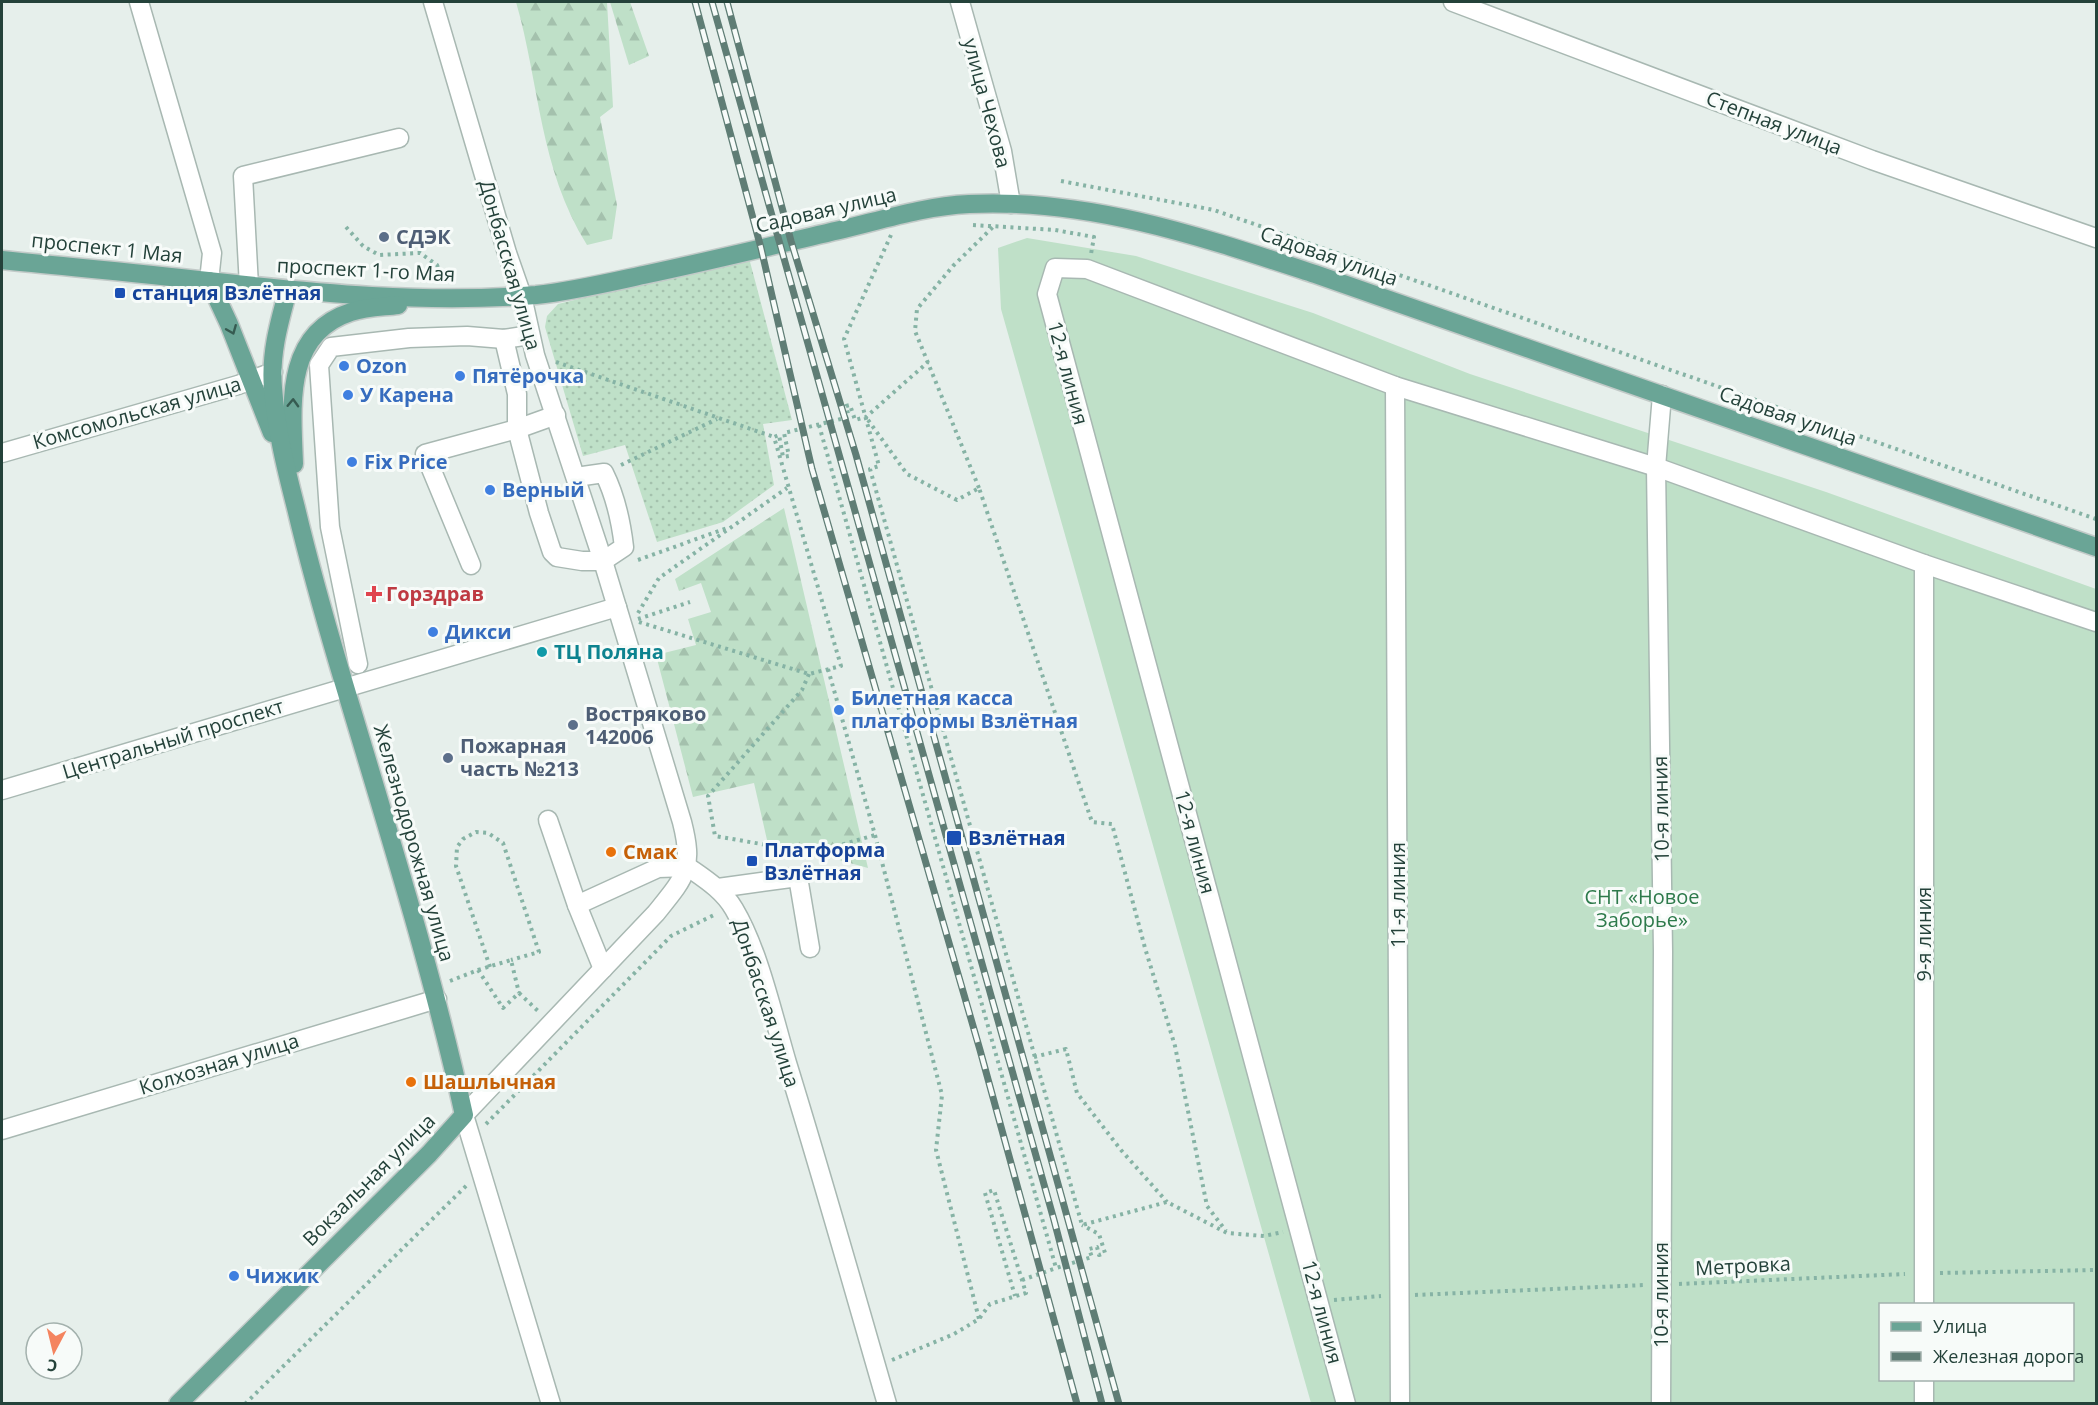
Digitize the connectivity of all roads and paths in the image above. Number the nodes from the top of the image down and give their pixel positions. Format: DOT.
graph roads {
  1 [pos="139,2"];
  2 [pos="433,2"];
  3 [pos="960,2"];
  4 [pos="1453,2"];
  5 [pos="399,138"];
  6 [pos="1061,181"];
  7 [pos="1011,204"];
  8 [pos="962,224"];
  9 [pos="346,226"];
  10 [pos="994,226"];
  11 [pos="892,233"];
  12 [pos="2097,238"];
  13 [pos="2,260"];
  14 [pos="1087,269"];
  15 [pos="209,281"];
  16 [pos="249,286"];
  17 [pos="288,290"];
  18 [pos="522,296"];
  19 [pos="449,297"];
  20 [pos="483,298"];
  21 [pos="530,335"];
  22 [pos="504,339"];
  23 [pos="535,355"];
  24 [pos="928,362"];
  25 [pos="273,372"];
  26 [pos="252,380"];
  27 [pos="1395,386"];
  28 [pos="1662,395"];
  29 [pos="556,416"];
  30 [pos="866,417"];
  31 [pos="717,418"];
  32 [pos="819,425"];
  33 [pos="518,429"];
  34 [pos="774,437"];
  35 [pos="2,453"];
  36 [pos="1656,467"];
  37 [pos="604,473"];
  38 [pos="287,474"];
  39 [pos="576,477"];
  40 [pos="787,488"];
  41 [pos="979,488"];
  42 [pos="2097,519"];
  43 [pos="300,524"];
  44 [pos="734,525"];
  45 [pos="2097,547"];
  46 [pos="1924,564"];
  47 [pos="471,565"];
  48 [pos="605,566"];
  49 [pos="690,602"];
  50 [pos="617,607"];
  51 [pos="634,620"];
  52 [pos="2097,622"];
  53 [pos="358,664"];
  54 [pos="828,669"];
  55 [pos="808,674"];
  56 [pos="345,687"];
  57 [pos="2,790"];
  58 [pos="548,820"];
  59 [pos="875,835"];
  60 [pos="688,867"];
  61 [pos="718,888"];
  62 [pos="577,905"];
  63 [pos="733,907"];
  64 [pos="810,948"];
  65 [pos="511,960"];
  66 [pos="490,967"];
  67 [pos="603,969"];
  68 [pos="478,970"];
  69 [pos="450,981"];
  70 [pos="519,993"];
  71 [pos="437,999"];
  72 [pos="539,1011"];
  73 [pos="1034,1056"];
  74 [pos="464,1115"];
  75 [pos="2,1130"];
  76 [pos="471,1139"];
  77 [pos="480,1172"];
  78 [pos="1167,1202"];
  79 [pos="1082,1225"];
  80 [pos="1299,1228"];
  81 [pos="1227,1233"];
  82 [pos="1056,1268"];
  83 [pos="2097,1270"];
  84 [pos="1924,1273"];
  85 [pos="1022,1280"];
  86 [pos="1661,1285"];
  87 [pos="1400,1295"];
  88 [pos="1015,1296"];
  89 [pos="1319,1301"];
  90 [pos="1924,1303"];
  91 [pos="979,1320"];
  92 [pos="877,1368"];
  93 [pos="1924,1381"];
  94 [pos="178,1404"];
  95 [pos="245,1404"];
  96 [pos="551,1404"];
  97 [pos="887,1404"];
  98 [pos="1346,1404"];
  99 [pos="1400,1404"];
  100 [pos="1661,1404"];
  101 [pos="1924,1404"];
  1 -- 15 [label="street"];
  2 -- 18 [label="street, Донбасская улица"];
  3 -- 7 [label="street, улица Чехова"];
  4 -- 12 [label="street, Степная улица"];
  5 -- 16 [label="street"];
  6 -- 42 [label="path"];
  7 -- 18 [label="main road, Садовая улица"];
  7 -- 28 [label="main road, Садовая улица"];
  8 -- 10 [label="path"];
  9 -- 19 [label="path"];
  10 -- 14 [label="path"];
  10 -- 24 [label="path"];
  11 -- 30 [label="path"];
  13 -- 15 [label="main road, проспект 1 Мая"];
  14 -- 27 [label="street"];
  14 -- 80 [label="street, 12-я линия"];
  15 -- 16 [label="main road, проспект 1-го Мая"];
  15 -- 26 [label="main road, one-way"];
  16 -- 17 [label="main road, проспект 1-го Мая"];
  17 -- 19 [label="main road, проспект 1-го Мая"];
  17 -- 25 [label="main road, Железнодорожная улица"];
  18 -- 20 [label="main road, проспект 1-го Мая"];
  18 -- 21 [label="street, Донбасская улица"];
  19 -- 20 [label="main road, проспект 1-го Мая"];
  43 -- 20 [label="main road, one-way"];
  21 -- 22 [label="street"];
  21 -- 23 [label="street, Донбасская улица"];
  22 -- 33 [label="street"];
  22 -- 53 [label="street"];
  23 -- 29 [label="street, Донбасская улица"];
  23 -- 31 [label="path"];
  24 -- 30 [label="path"];
  24 -- 41 [label="path"];
  25 -- 26 [label="street, Комсомольская улица"];
  25 -- 38 [label="main road, Железнодорожная улица"];
  26 -- 35 [label="street, Комсомольская улица"];
  26 -- 38 [label="main road"];
  27 -- 36 [label="street"];
  27 -- 87 [label="street, 11-я линия"];
  28 -- 36 [label="street, 10-я линия"];
  28 -- 45 [label="main road, Садовая улица"];
  29 -- 33 [label="street"];
  29 -- 39 [label="street, Донбасская улица"];
  30 -- 32 [label="path"];
  30 -- 41 [label="path"];
  30 -- 73 [label="path"];
  31 -- 34 [label="path"];
  31 -- 37 [label="path"];
  32 -- 34 [label="path"];
  32 -- 82 [label="path"];
  33 -- 47 [label="street"];
  33 -- 48 [label="street"];
  34 -- 40 [label="path"];
  36 -- 46 [label="street"];
  36 -- 86 [label="street, 10-я линия"];
  37 -- 39 [label="street"];
  37 -- 48 [label="street"];
  38 -- 43 [label="main road, Железнодорожная улица"];
  39 -- 48 [label="street, Донбасская улица"];
  40 -- 44 [label="path"];
  40 -- 54 [label="path"];
  41 -- 81 [label="path"];
  43 -- 56 [label="main road, Железнодорожная улица"];
  44 -- 48 [label="path"];
  44 -- 51 [label="path"];
  46 -- 52 [label="street"];
  46 -- 84 [label="street, 9-я линия"];
  48 -- 50 [label="street, Донбасская улица"];
  49 -- 51 [label="path"];
  50 -- 56 [label="street, Центральный проспект"];
  50 -- 60 [label="street, Донбасская улица"];
  51 -- 55 [label="path"];
  54 -- 55 [label="path"];
  54 -- 59 [label="path"];
  55 -- 59 [label="path"];
  56 -- 57 [label="street, Центральный проспект"];
  56 -- 71 [label="main road, Железнодорожная улица"];
  58 -- 62 [label="street"];
  59 -- 91 [label="path"];
  60 -- 61 [label="street, Донбасская улица"];
  60 -- 62 [label="street"];
  60 -- 67 [label="street"];
  61 -- 63 [label="street, Донбасская улица"];
  61 -- 64 [label="street"];
  62 -- 67 [label="street"];
  63 -- 76 [label="path"];
  63 -- 92 [label="street, Донбасская улица"];
  65 -- 66 [label="path"];
  65 -- 66 [label="path"];
  65 -- 70 [label="path"];
  66 -- 68 [label="path"];
  67 -- 74 [label="street"];
  68 -- 69 [label="path"];
  68 -- 70 [label="path"];
  70 -- 72 [label="path"];
  71 -- 74 [label="main road, Железнодорожная улица"];
  71 -- 75 [label="street, Колхозная улица"];
  73 -- 78 [label="path"];
  73 -- 79 [label="path"];
  74 -- 76 [label="street, Железнодорожная улица"];
  74 -- 94 [label="main road, Вокзальная улица"];
  76 -- 77 [label="street, Железнодорожная улица"];
  77 -- 95 [label="path"];
  77 -- 96 [label="street, Железнодорожная улица"];
  78 -- 79 [label="path"];
  78 -- 81 [label="path"];
  79 -- 82 [label="path"];
  80 -- 81 [label="path"];
  80 -- 89 [label="street, 12-я линия"];
  82 -- 85 [label="path"];
  83 -- 84 [label="path, Метровка"];
  84 -- 86 [label="path, Метровка"];
  84 -- 90 [label="street, 9-я линия"];
  85 -- 88 [label="path"];
  85 -- 88 [label="path"];
  86 -- 87 [label="path, Метровка"];
  86 -- 100 [label="street, 10-я линия"];
  87 -- 89 [label="path, Метровка"];
  87 -- 99 [label="street, 11-я линия"];
  88 -- 91 [label="path"];
  89 -- 98 [label="street, 12-я линия"];
  91 -- 92 [label="path"];
  92 -- 97 [label="street, Донбасская улица"];
  93 -- 101 [label="street"];
}
